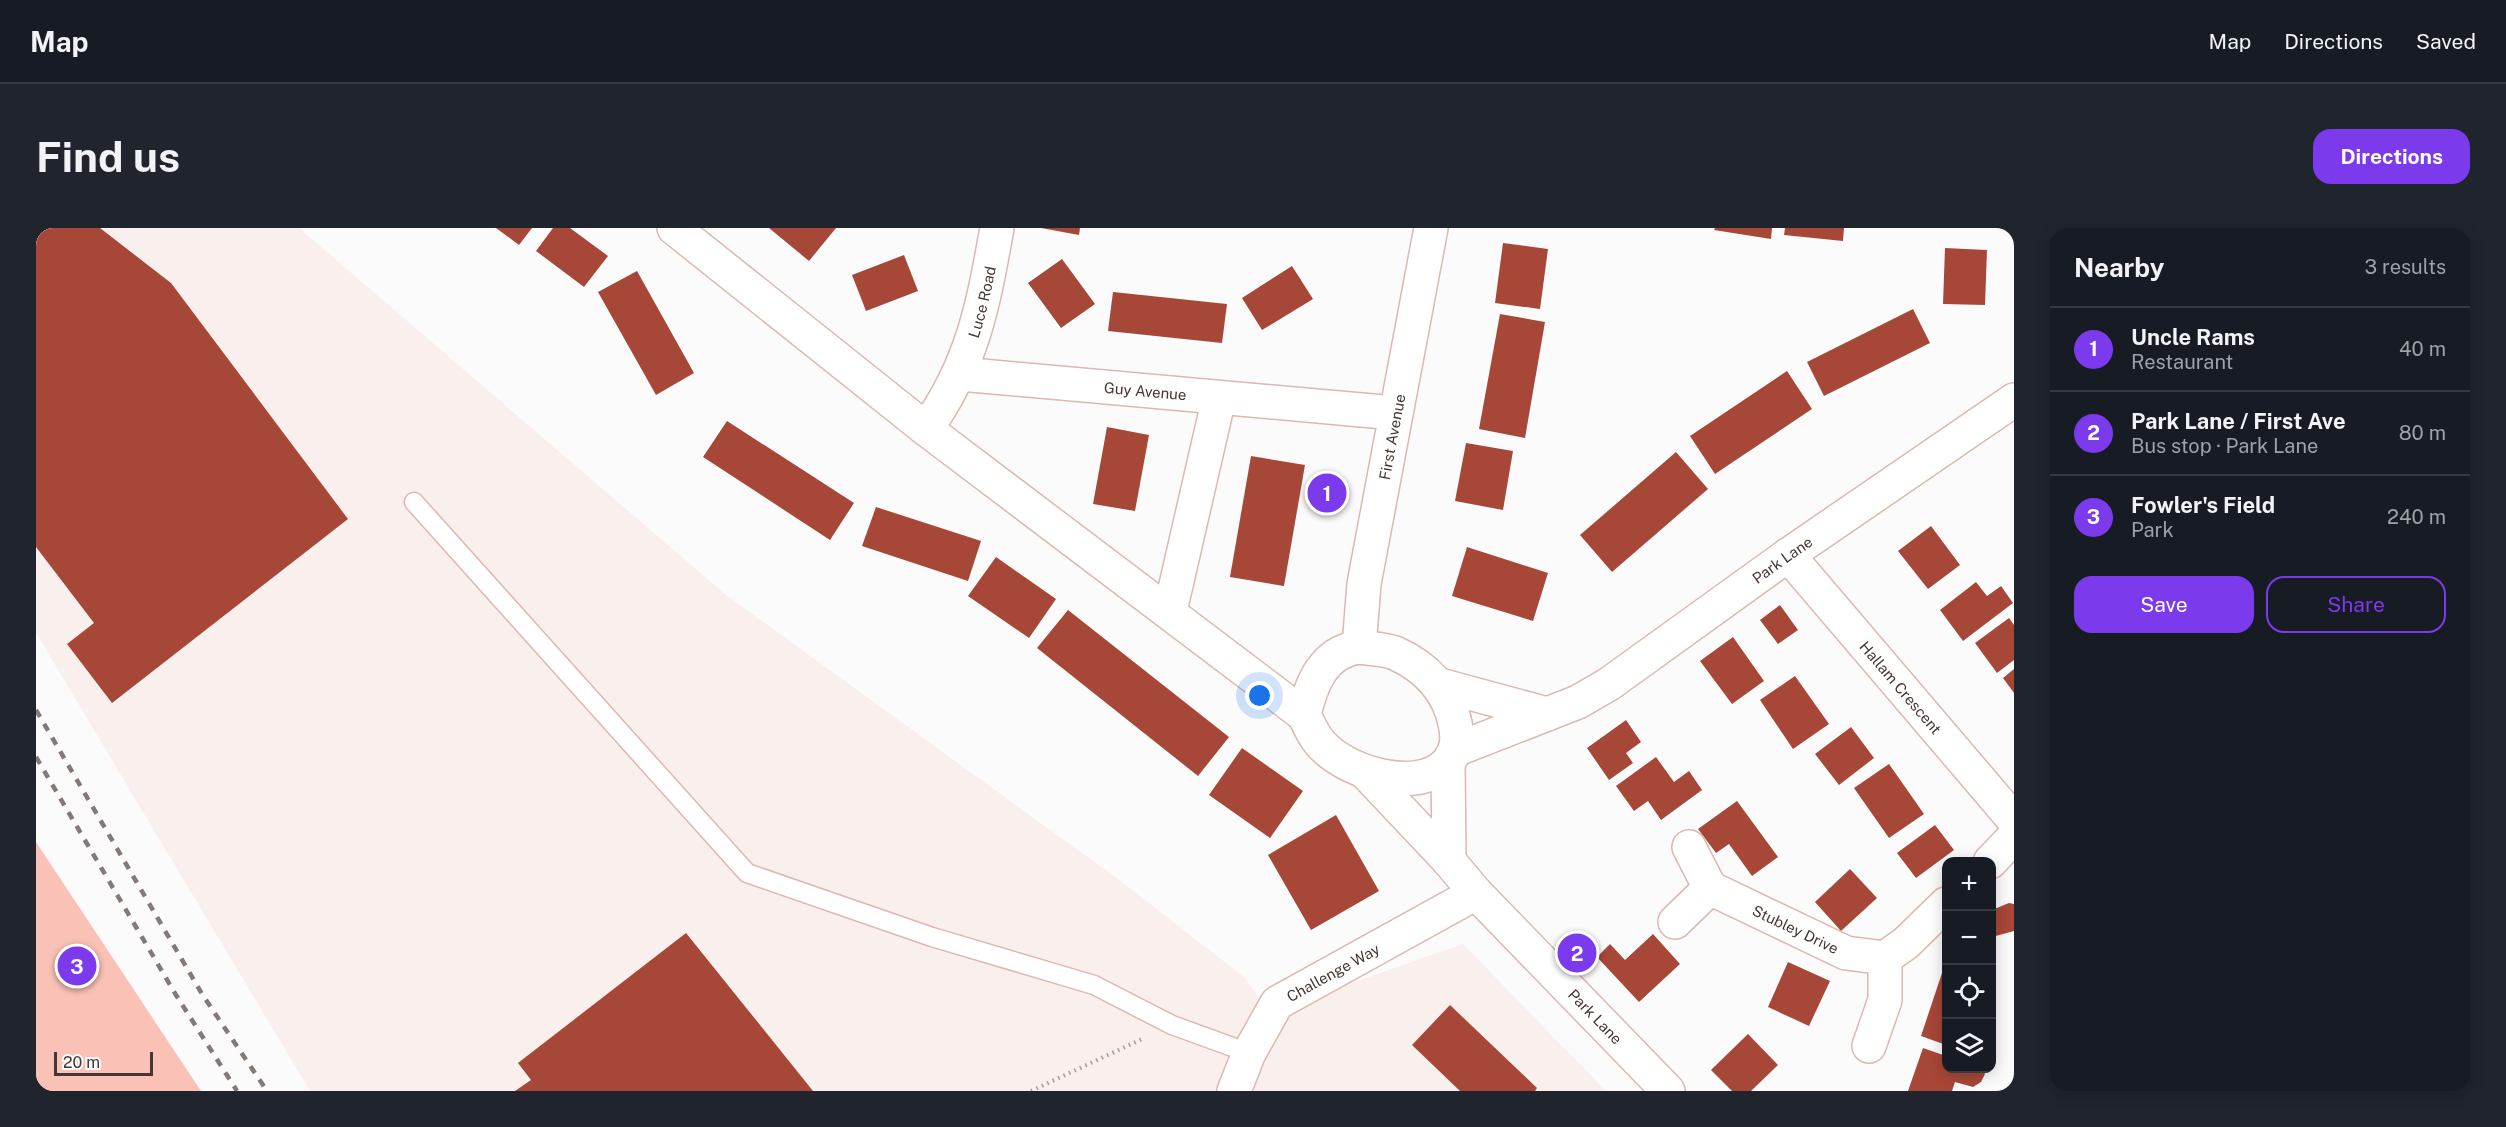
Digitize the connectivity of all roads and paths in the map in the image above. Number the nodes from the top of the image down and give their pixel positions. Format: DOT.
graph roads {
  1 [pos="674,228"];
  2 [pos="997,228"];
  3 [pos="1431,228"];
  4 [pos="960,374"];
  5 [pos="1219,398"];
  6 [pos="2014,400"];
  7 [pos="1395,413"];
  8 [pos="926,429"];
  9 [pos="414,502"];
  10 [pos="1788,555"];
  11 [pos="1170,611"];
  12 [pos="1359,647"];
  13 [pos="1440,685"];
  14 [pos="1547,714"];
  15 [pos="1304,715"];
  16 [pos="1451,756"];
  17 [pos="1365,772"];
  18 [pos="2014,820"];
  19 [pos="2014,837"];
  20 [pos="1689,847"];
  21 [pos="1993,857"];
  22 [pos="1449,861"];
  23 [pos="1710,888"];
  24 [pos="1476,893"];
  25 [pos="1942,909"];
  26 [pos="1675,922"];
  27 [pos="1885,958"];
  28 [pos="1869,1046"];
  29 [pos="1249,1053"];
  30 [pos="1234,1091"];
  31 [pos="1668,1091"];
  1 -- 8 [label="street"];
  2 -- 4 [label="street, Luce Road"];
  3 -- 7 [label="street, First Avenue"];
  4 -- 5 [label="street, Guy Avenue"];
  4 -- 8 [label="street"];
  5 -- 7 [label="street, Guy Avenue"];
  5 -- 11 [label="street"];
  6 -- 10 [label="street, Park Lane"];
  7 -- 12 [label="street, First Avenue"];
  8 -- 11 [label="street"];
  9 -- 29 [label="lane"];
  10 -- 14 [label="street, Park Lane"];
  10 -- 18 [label="street, Hallam Crescent"];
  11 -- 15 [label="street"];
  12 -- 13 [label="street"];
  12 -- 15 [label="street"];
  13 -- 14 [label="street"];
  13 -- 16 [label="street"];
  14 -- 16 [label="street, Park Lane"];
  15 -- 17 [label="street"];
  16 -- 17 [label="street"];
  16 -- 22 [label="street"];
  17 -- 22 [label="street, Park Lane"];
  19 -- 21 [label="street"];
  20 -- 23 [label="street"];
  22 -- 24 [label="street, Park Lane"];
  23 -- 26 [label="street"];
  23 -- 27 [label="street, Stubley Drive"];
  24 -- 29 [label="street, Challenge Way"];
  24 -- 31 [label="street, Park Lane"];
  25 -- 27 [label="street"];
  27 -- 28 [label="street"];
  29 -- 30 [label="street, Challenge Way"];
}
